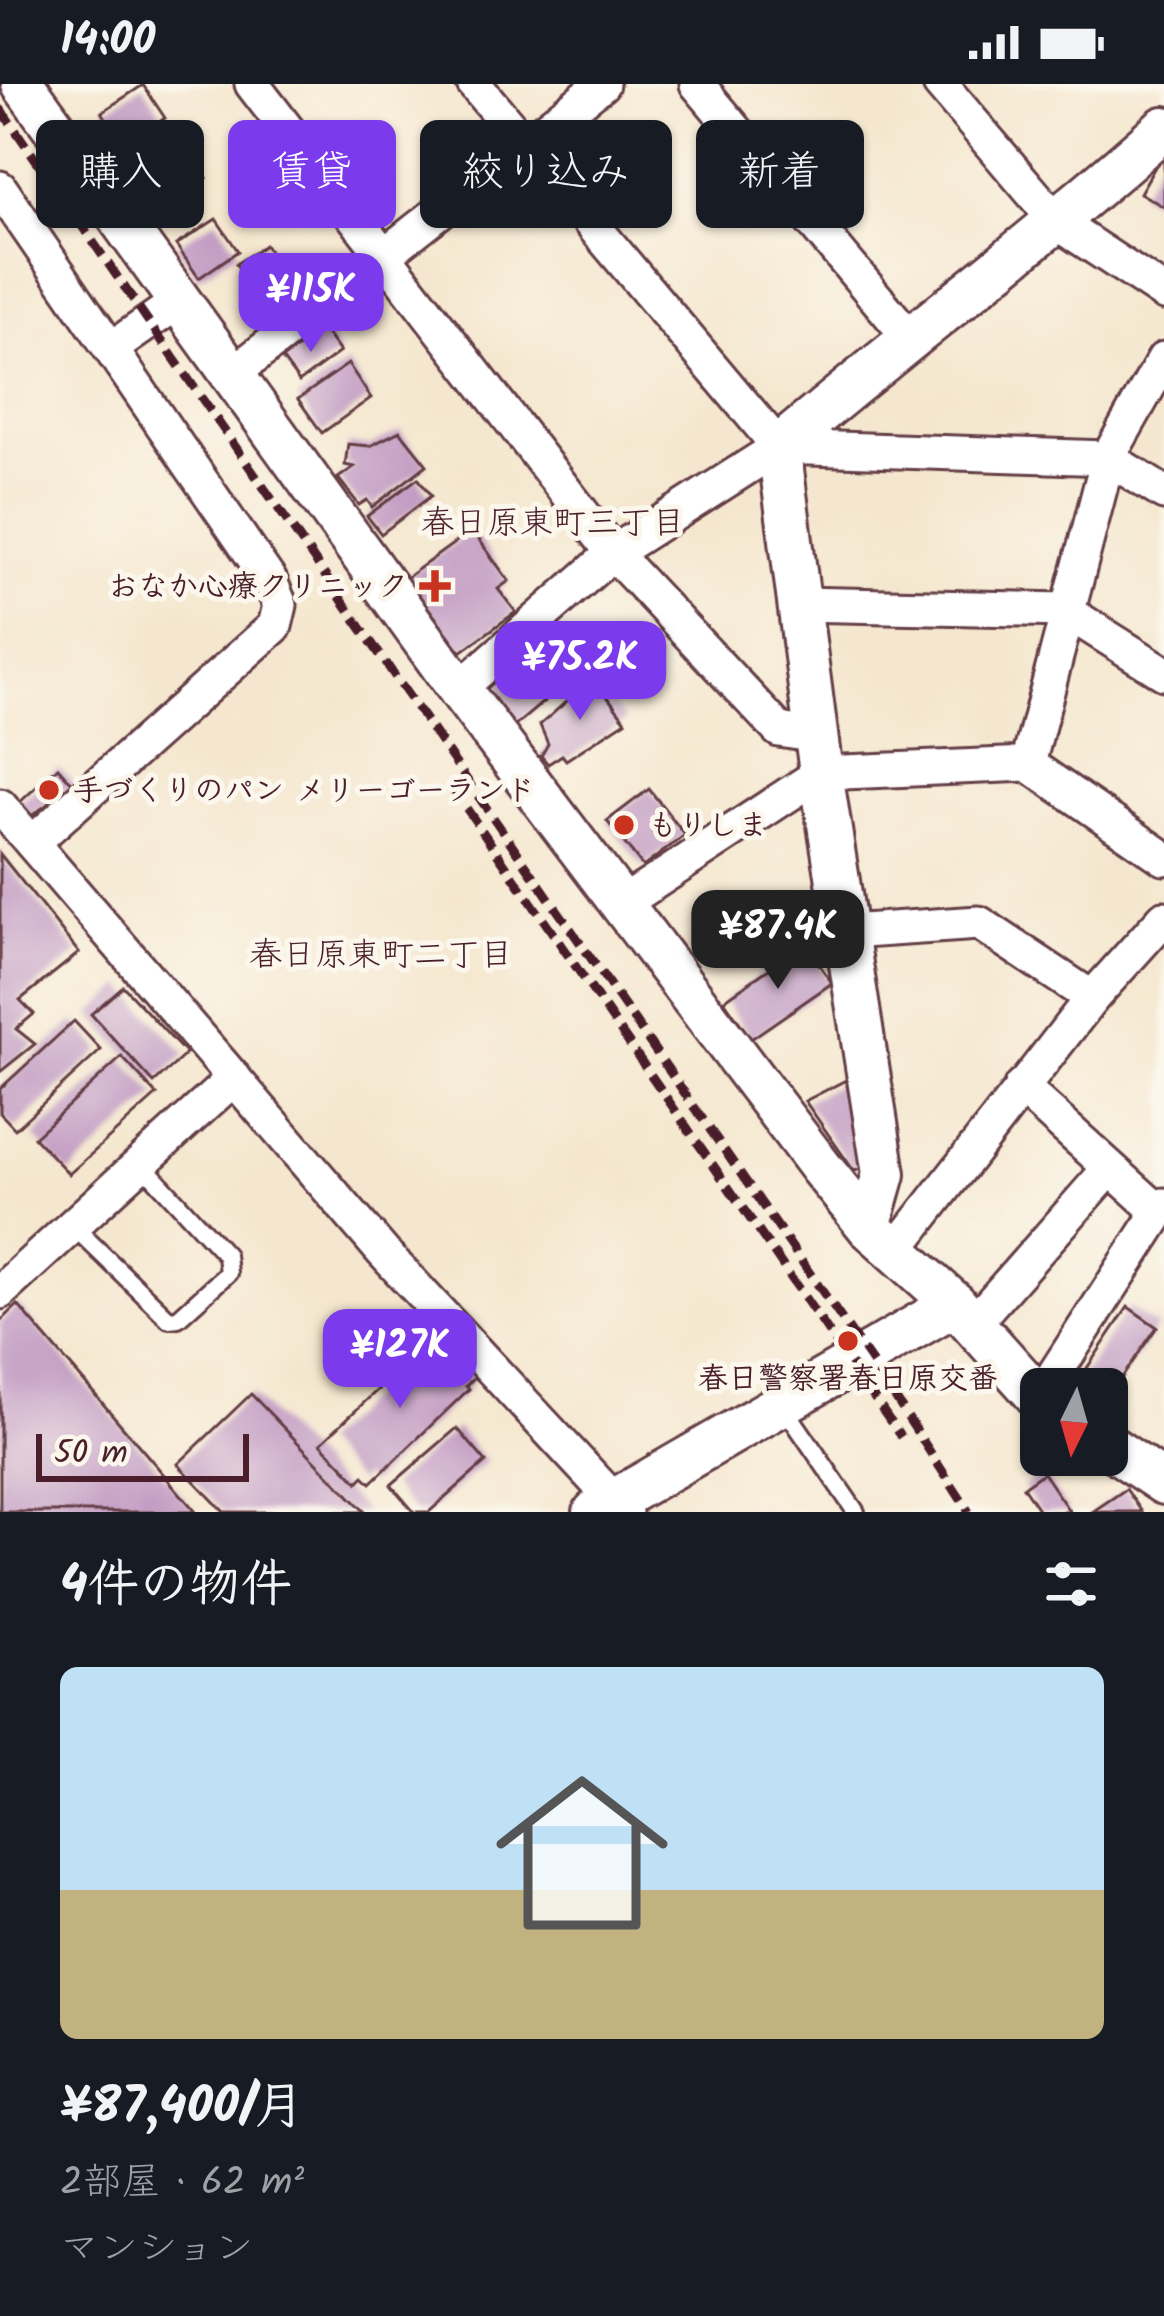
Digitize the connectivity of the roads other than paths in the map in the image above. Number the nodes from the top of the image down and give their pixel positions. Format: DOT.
graph roads {
  1 [pos="23,84"];
  2 [pos="252,84"];
  3 [pos="474,84"];
  4 [pos="602,84"];
  5 [pos="697,84"];
  6 [pos="940,84"];
  7 [pos="504,120"];
  8 [pos="557,120"];
  9 [pos="1164,128"];
  10 [pos="0,188"];
  11 [pos="1058,223"];
  12 [pos="420,226"];
  13 [pos="595,228"];
  14 [pos="383,255"];
  15 [pos="1164,293"];
  16 [pos="182,301"];
  17 [pos="909,337"];
  18 [pos="112,348"];
  19 [pos="1164,359"];
  20 [pos="234,373"];
  21 [pos="779,447"];
  22 [pos="1108,458"];
  23 [pos="1164,493"];
  24 [pos="613,554"];
  25 [pos="799,604"];
  26 [pos="1064,610"];
  27 [pos="1164,673"];
  28 [pos="459,689"];
  29 [pos="820,755"];
  30 [pos="1028,764"];
  31 [pos="0,806"];
  32 [pos="32,843"];
  33 [pos="1164,859"];
  34 [pos="620,905"];
  35 [pos="1164,918"];
  36 [pos="847,932"];
  37 [pos="1093,998"];
  38 [pos="234,1078"];
  39 [pos="1021,1088"];
  40 [pos="141,1163"];
  41 [pos="1110,1168"];
  42 [pos="1162,1208"];
  43 [pos="73,1225"];
  44 [pos="882,1239"];
  45 [pos="0,1292"];
  46 [pos="964,1314"];
  47 [pos="1060,1368"];
  48 [pos="1020,1373"];
  49 [pos="784,1407"];
  50 [pos="1128,1459"];
  51 [pos="1164,1483"];
  52 [pos="611,1508"];
  53 [pos="856,1512"];
  1 -- 16 [label="street"];
  2 -- 14 [label="street"];
  3 -- 7 [label="street"];
  4 -- 8 [label="street"];
  5 -- 17 [label="street"];
  6 -- 11 [label="street"];
  9 -- 11 [label="street"];
  10 -- 18 [label="street"];
  11 -- 15 [label="street"];
  11 -- 17 [label="street"];
  12 -- 14 [label="street"];
  13 -- 21 [label="street"];
  14 -- 20 [label="street"];
  14 -- 24 [label="street"];
  16 -- 18 [label="street"];
  16 -- 20 [label="street"];
  17 -- 21 [label="street"];
  18 -- 32 [label="street"];
  19 -- 22 [label="street"];
  20 -- 28 [label="street"];
  21 -- 22 [label="street"];
  21 -- 24 [label="street"];
  21 -- 25 [label="street"];
  22 -- 23 [label="street"];
  22 -- 26 [label="street"];
  24 -- 28 [label="street"];
  24 -- 29 [label="street"];
  25 -- 26 [label="street"];
  25 -- 29 [label="street"];
  26 -- 27 [label="street"];
  26 -- 30 [label="street"];
  28 -- 34 [label="street"];
  29 -- 30 [label="street"];
  29 -- 34 [label="street"];
  29 -- 36 [label="street"];
  30 -- 33 [label="street"];
  31 -- 32 [label="street"];
  32 -- 38 [label="street"];
  34 -- 44 [label="street"];
  35 -- 37 [label="street"];
  36 -- 37 [label="street"];
  36 -- 44 [label="street"];
  37 -- 39 [label="street"];
  38 -- 40 [label="street"];
  38 -- 52 [label="street"];
  39 -- 41 [label="street"];
  39 -- 44 [label="street"];
  40 -- 43 [label="street"];
  40 -- 43 [label="lane"];
  41 -- 42 [label="street"];
  41 -- 46 [label="street"];
  42 -- 47 [label="street"];
  43 -- 45 [label="street"];
  44 -- 46 [label="street"];
  46 -- 48 [label="street"];
  46 -- 49 [label="street"];
  49 -- 52 [label="street"];
  49 -- 53 [label="lane"];
  50 -- 51 [label="street"];
}
